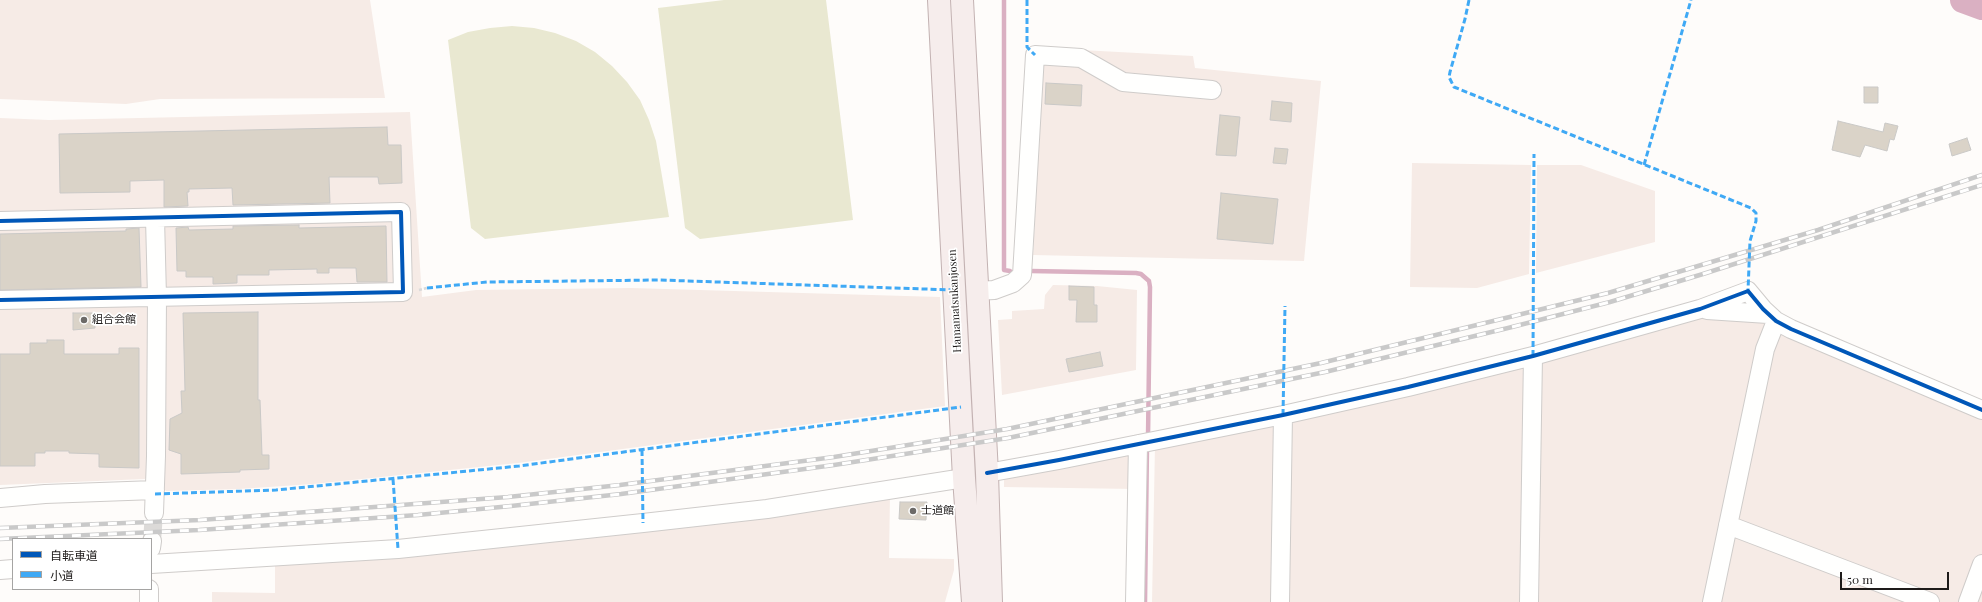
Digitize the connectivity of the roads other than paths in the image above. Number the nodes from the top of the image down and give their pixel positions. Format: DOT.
graph roads {
  1 [pos="939,0"];
  2 [pos="962,0"];
  3 [pos="1212,90"];
  4 [pos="155,218"];
  5 [pos="0,221"];
  6 [pos="157,297"];
  7 [pos="0,300"];
  8 [pos="978,301"];
  9 [pos="956,312"];
  10 [pos="1772,318"];
  11 [pos="1533,356"];
  12 [pos="1982,410"];
  13 [pos="1283,415"];
  14 [pos="1144,443"];
  15 [pos="987,473"];
  16 [pos="964,478"];
  17 [pos="155,490"];
  18 [pos="0,498"];
  19 [pos="154,513"];
  20 [pos="1728,525"];
  21 [pos="152,564"];
  22 [pos="1982,564"];
  23 [pos="12,569"];
  24 [pos="0,570"];
  25 [pos="990,580"];
  26 [pos="149,590"];
  27 [pos="977,601"];
  28 [pos="148,602"];
  29 [pos="1003,602"];
  30 [pos="1135,602"];
  31 [pos="1280,602"];
  32 [pos="1529,602"];
  33 [pos="1712,602"];
  34 [pos="1930,602"];
  35 [pos="1968,602"];
  1 -- 9 [label="main road, Hamamatsukanjosen"];
  2 -- 8 [label="main road, Hamamatsukanjosen"];
  3 -- 8 [label="street"];
  4 -- 5 [label="street"];
  4 -- 6 [label="street"];
  4 -- 6 [label="street"];
  6 -- 7 [label="street"];
  6 -- 17 [label="street"];
  8 -- 9 [label="main road"];
  8 -- 15 [label="main road, Hamamatsukanjosen"];
  9 -- 16 [label="main road, Hamamatsukanjosen"];
  10 -- 11 [label="street"];
  10 -- 12 [label="street"];
  10 -- 20 [label="street"];
  11 -- 13 [label="street"];
  11 -- 32 [label="street"];
  13 -- 14 [label="street"];
  13 -- 31 [label="street"];
  14 -- 15 [label="street"];
  14 -- 30 [label="street"];
  15 -- 25 [label="main road, Hamamatsukanjosen"];
  16 -- 21 [label="street"];
  16 -- 27 [label="main road, Hamamatsukanjosen"];
  17 -- 18 [label="street"];
  17 -- 19 [label="street"];
  20 -- 33 [label="street"];
  20 -- 34 [label="street"];
  22 -- 35 [label="street"];
  23 -- 24 [label="street"];
  25 -- 27 [label="main road, Hamamatsukanjosen"];
  25 -- 29 [label="street"];
  26 -- 28 [label="street"];
}
